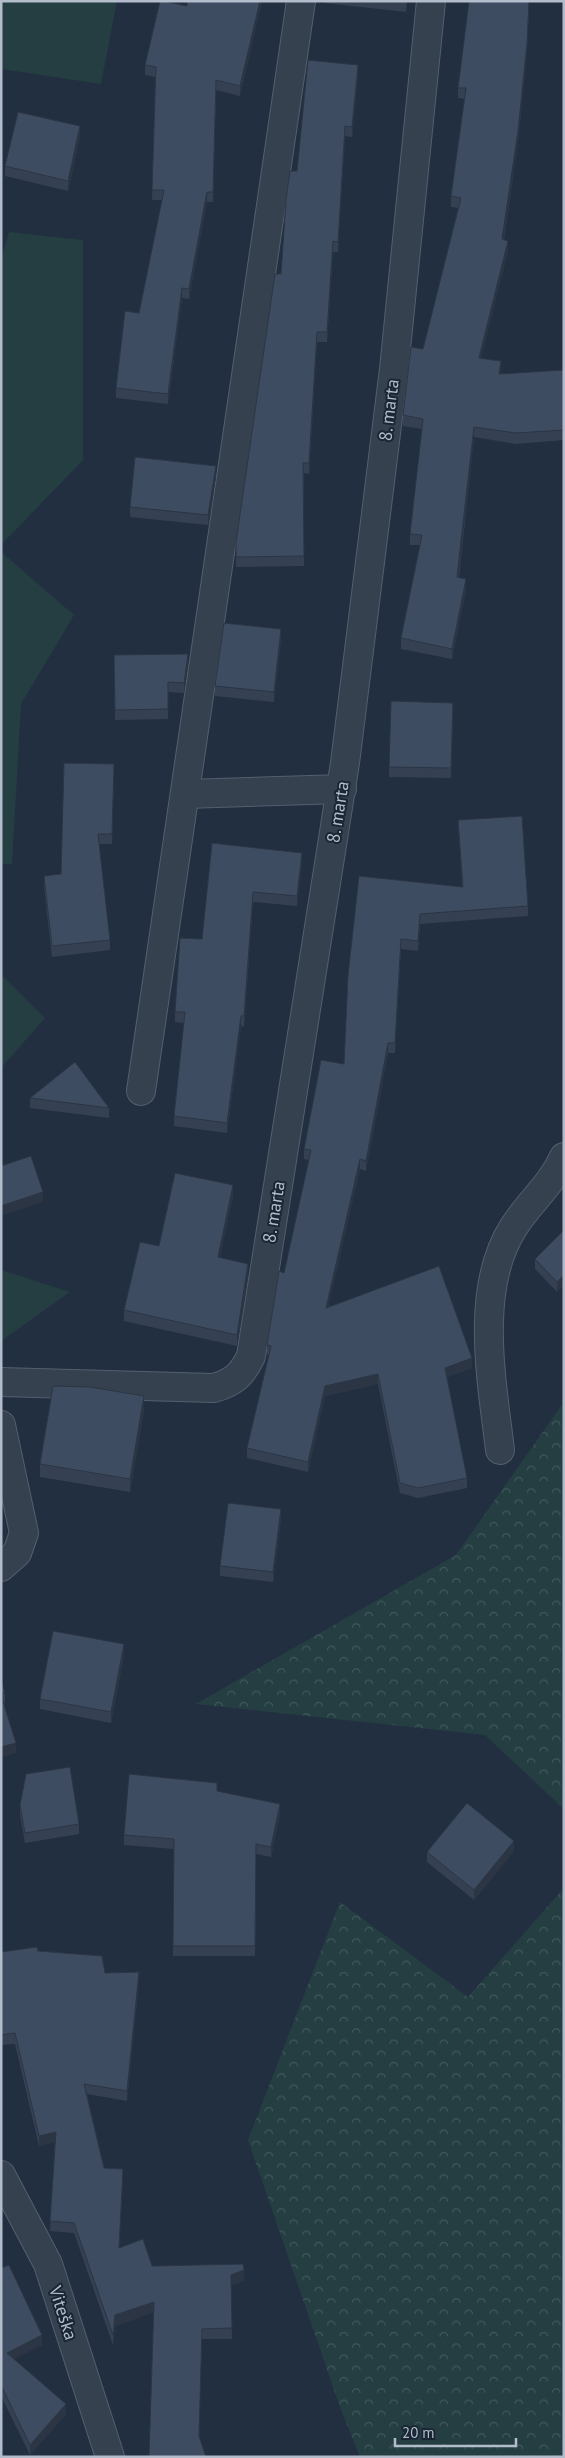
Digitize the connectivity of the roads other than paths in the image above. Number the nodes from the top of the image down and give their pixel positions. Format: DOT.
graph roads {
  1 [pos="301,1"];
  2 [pos="431,1"];
  3 [pos="342,789"];
  4 [pos="185,794"];
  5 [pos="141,1091"];
  6 [pos="564,1157"];
  7 [pos="1,1382"];
  8 [pos="1,1425"];
  9 [pos="500,1450"];
  10 [pos="1,1567"];
  11 [pos="1,2175"];
  12 [pos="110,2457"];
  1 -- 4 [label="street"];
  2 -- 3 [label="street, 8. marta"];
  3 -- 4 [label="street"];
  3 -- 7 [label="street, 8. marta"];
  4 -- 5 [label="street"];
  6 -- 9 [label="street"];
  8 -- 10 [label="street"];
  11 -- 12 [label="street, Viteška"];
}
